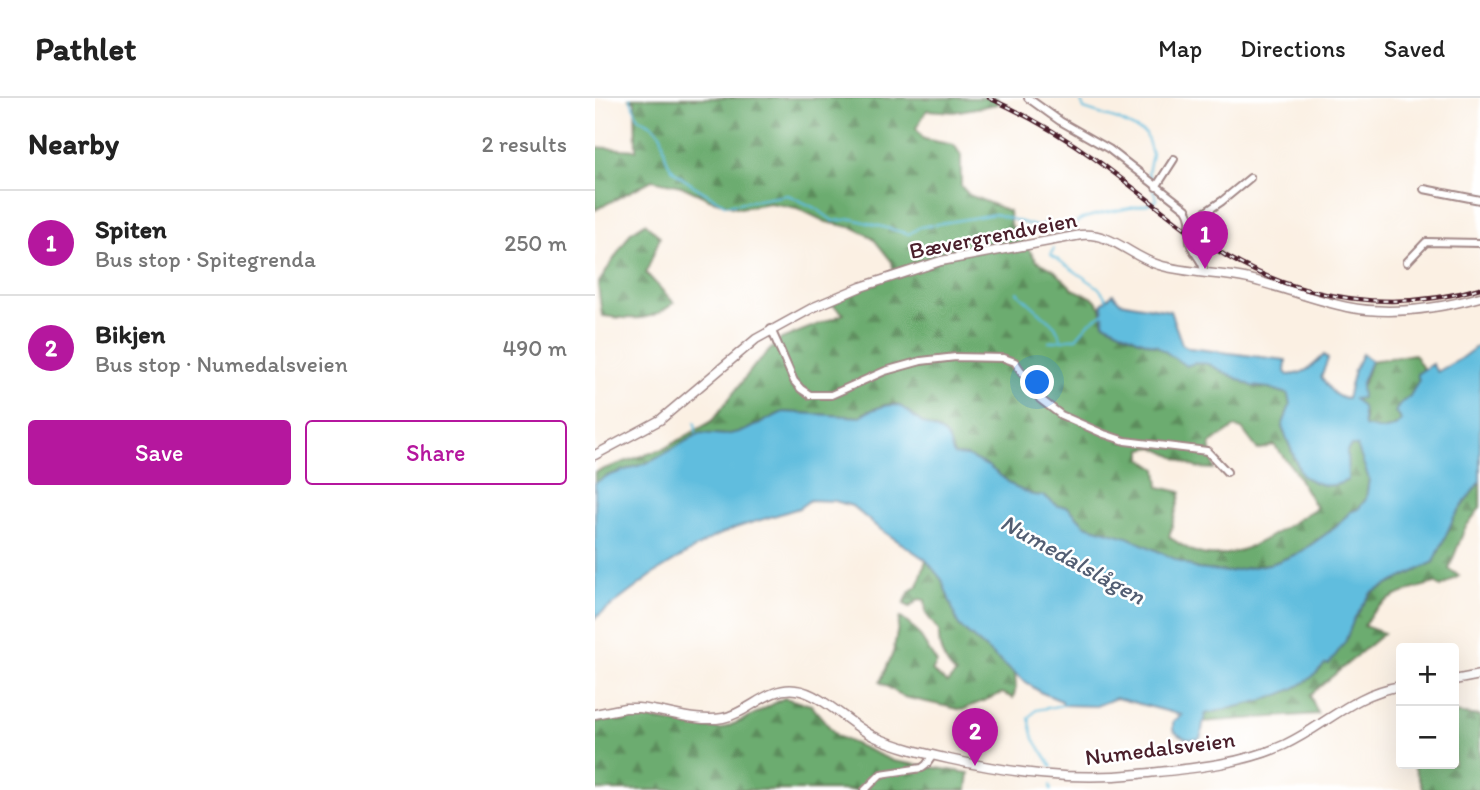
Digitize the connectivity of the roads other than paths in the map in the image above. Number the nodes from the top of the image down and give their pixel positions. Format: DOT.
graph roads {
  1 [pos="1028,98"];
  2 [pos="1174,159"];
  3 [pos="1250,177"];
  4 [pos="1156,187"];
  5 [pos="1424,189"];
  6 [pos="1480,200"];
  7 [pos="1191,222"];
  8 [pos="1480,243"];
  9 [pos="1407,262"];
  10 [pos="1204,273"];
  11 [pos="1480,297"];
  12 [pos="771,330"];
  13 [pos="595,455"];
  14 [pos="1227,472"];
  15 [pos="1480,675"];
  16 [pos="1459,679"];
  17 [pos="1396,687"];
  18 [pos="595,714"];
  19 [pos="933,755"];
  20 [pos="865,790"];
  1 -- 4 [label="street"];
  2 -- 4 [label="street"];
  3 -- 7 [label="street"];
  4 -- 7 [label="street"];
  5 -- 6 [label="street"];
  7 -- 10 [label="street"];
  8 -- 9 [label="street"];
  10 -- 11 [label="main road, Bævergrendveien"];
  10 -- 12 [label="main road, Bævergrendveien"];
  12 -- 13 [label="main road, Bævergrendveien"];
  12 -- 14 [label="street"];
  15 -- 16 [label="main road"];
  17 -- 19 [label="main road, Numedalsveien"];
  18 -- 19 [label="main road, Numedalsveien"];
  19 -- 20 [label="street"];
}
